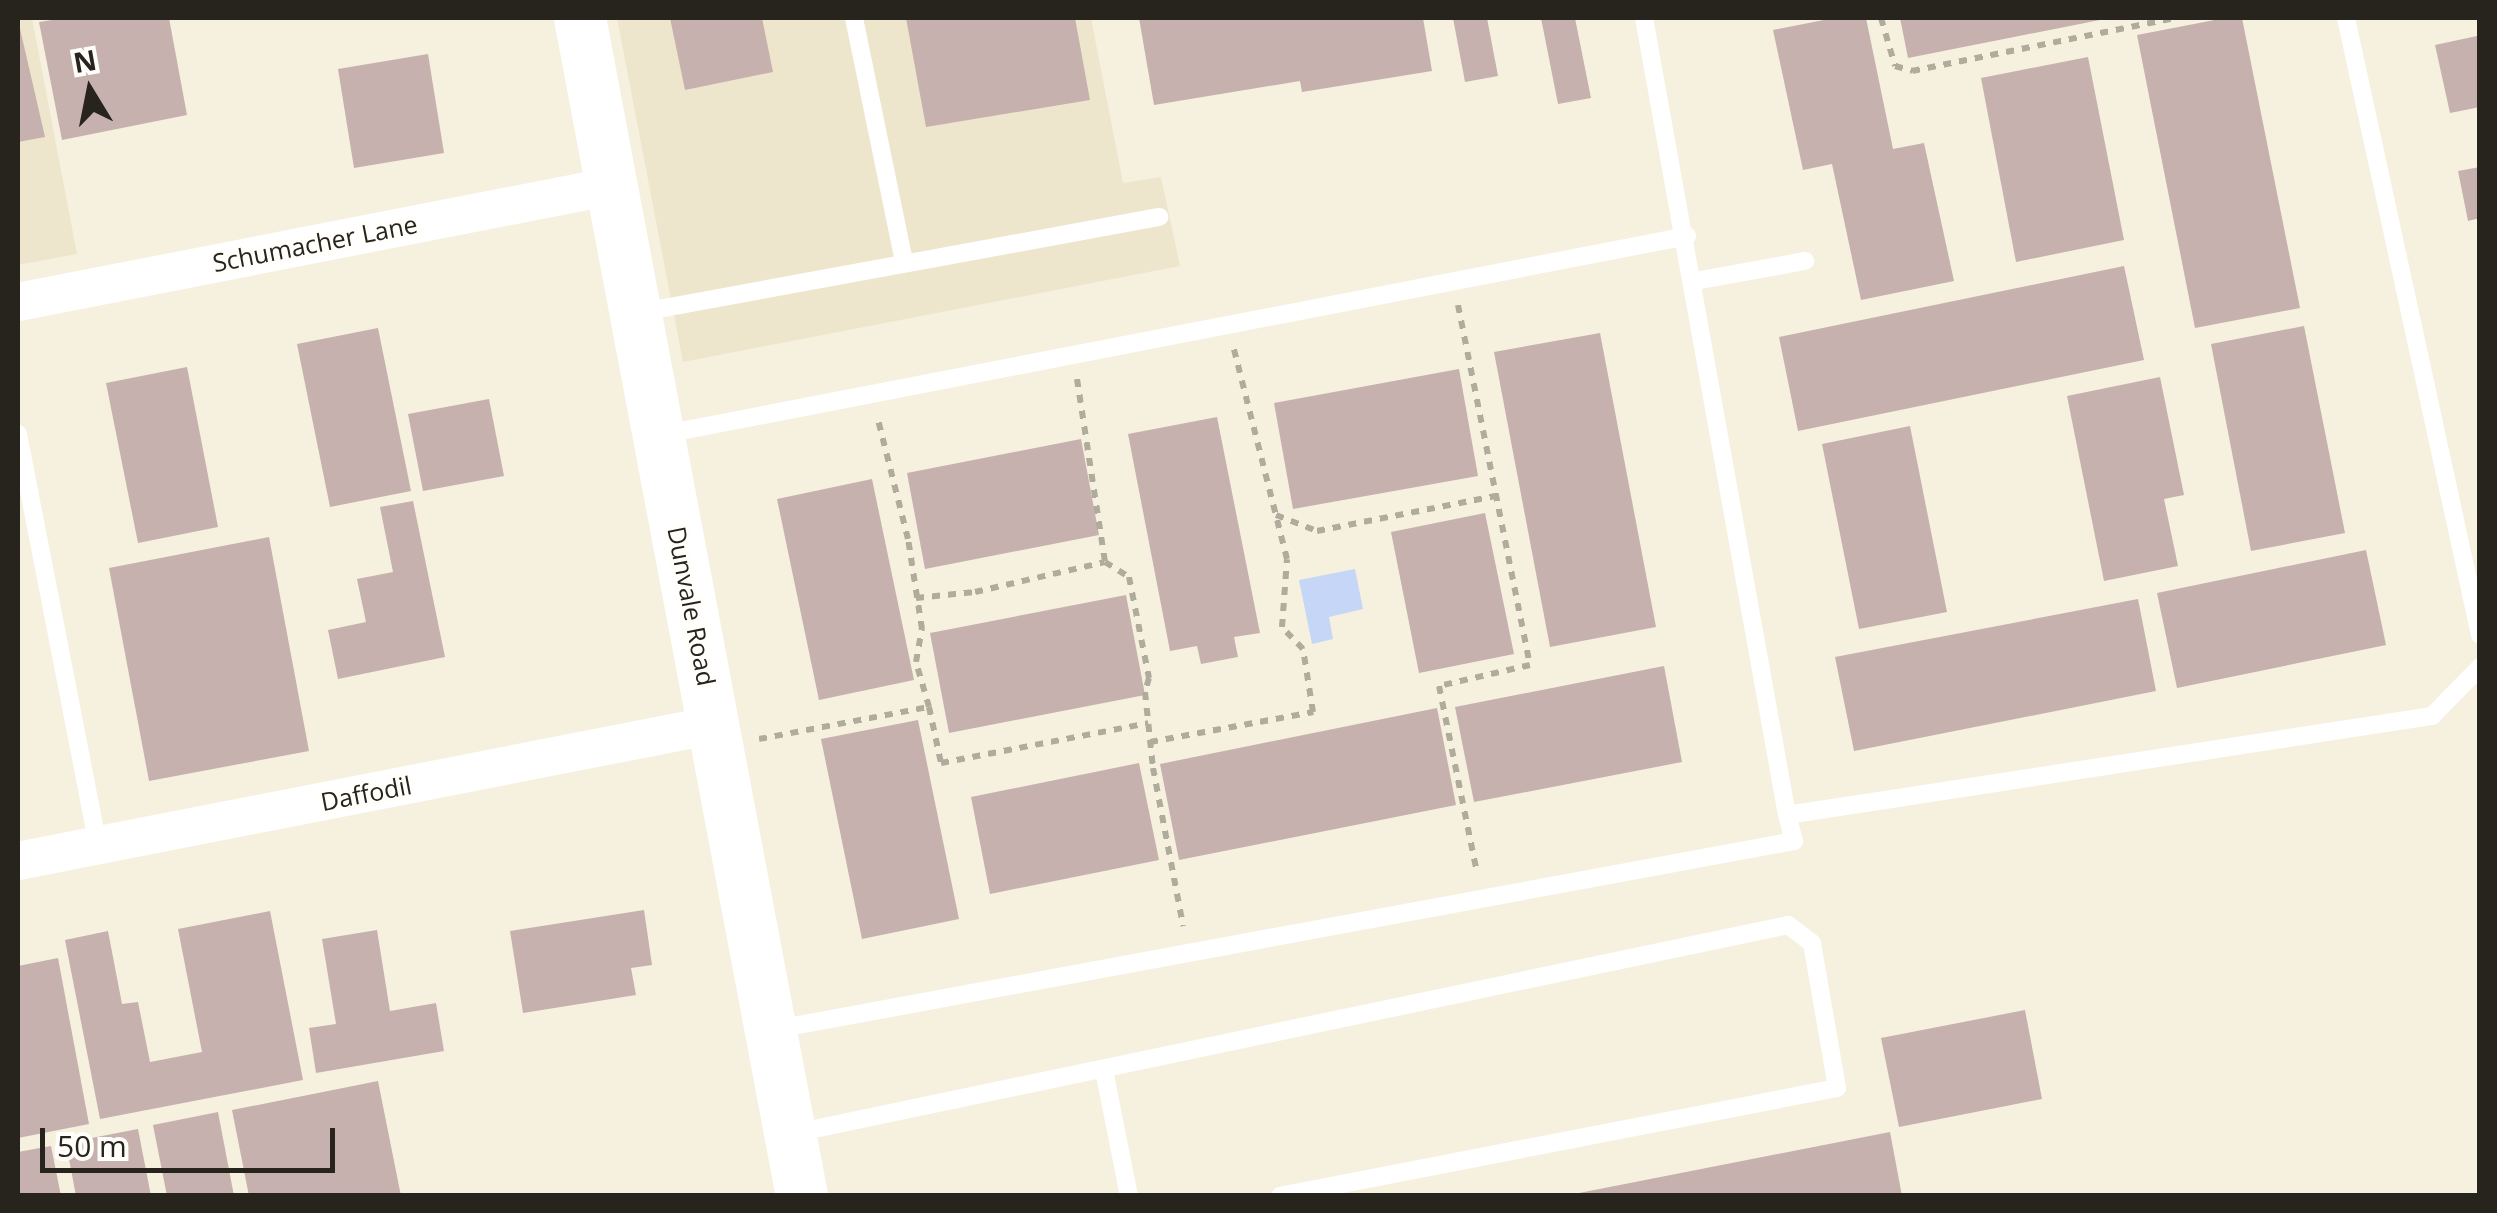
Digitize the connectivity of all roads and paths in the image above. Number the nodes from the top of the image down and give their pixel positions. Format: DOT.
graph roads {
  1 [pos="580,18"];
  2 [pos="854,18"];
  3 [pos="1644,18"];
  4 [pos="1882,18"];
  5 [pos="2174,18"];
  6 [pos="2346,18"];
  7 [pos="612,186"];
  8 [pos="1159,217"];
  9 [pos="1687,236"];
  10 [pos="904,261"];
  11 [pos="1805,261"];
  12 [pos="1452,279"];
  13 [pos="1694,282"];
  14 [pos="18,302"];
  15 [pos="636,313"];
  16 [pos="1228,324"];
  17 [pos="1073,353"];
  18 [pos="871,392"];
  19 [pos="18,434"];
  20 [pos="659,435"];
  21 [pos="1496,496"];
  22 [pos="1276,516"];
  23 [pos="1105,562"];
  24 [pos="916,598"];
  25 [pos="2480,635"];
  26 [pos="2480,667"];
  27 [pos="929,707"];
  28 [pos="1148,723"];
  29 [pos="716,736"];
  30 [pos="1150,742"];
  31 [pos="1787,816"];
  32 [pos="98,845"];
  33 [pos="18,860"];
  34 [pos="1481,898"];
  35 [pos="1188,954"];
  36 [pos="772,1030"];
  37 [pos="1104,1070"];
  38 [pos="790,1134"];
  39 [pos="802,1196"];
  40 [pos="1129,1196"];
  41 [pos="1280,1196"];
  1 -- 7 [label="street, Dunvale Road"];
  2 -- 10 [label="lane"];
  3 -- 9 [label="lane"];
  4 -- 5 [label="path"];
  6 -- 25 [label="lane"];
  7 -- 14 [label="street, Schumacher Lane"];
  7 -- 15 [label="street, Dunvale Road"];
  8 -- 10 [label="lane"];
  9 -- 12 [label="lane"];
  9 -- 13 [label="lane"];
  10 -- 15 [label="lane"];
  11 -- 13 [label="lane"];
  12 -- 16 [label="lane"];
  12 -- 21 [label="path"];
  13 -- 31 [label="lane"];
  15 -- 20 [label="street, Dunvale Road"];
  16 -- 17 [label="lane"];
  16 -- 22 [label="path"];
  17 -- 18 [label="lane"];
  17 -- 23 [label="path"];
  18 -- 20 [label="lane"];
  18 -- 24 [label="path"];
  19 -- 32 [label="lane"];
  20 -- 29 [label="street, Dunvale Road"];
  21 -- 22 [label="path"];
  21 -- 34 [label="path"];
  22 -- 30 [label="path"];
  23 -- 24 [label="path"];
  23 -- 28 [label="path"];
  24 -- 27 [label="path"];
  26 -- 31 [label="lane"];
  27 -- 28 [label="path"];
  27 -- 29 [label="path"];
  28 -- 30 [label="path"];
  29 -- 32 [label="street, Daffodil"];
  29 -- 36 [label="street, Dunvale Road"];
  30 -- 35 [label="path"];
  31 -- 34 [label="lane"];
  32 -- 33 [label="street, Daffodil"];
  34 -- 35 [label="lane"];
  35 -- 36 [label="lane"];
  36 -- 38 [label="street, Dunvale Road"];
  37 -- 38 [label="lane"];
  37 -- 40 [label="lane"];
  37 -- 41 [label="lane"];
  38 -- 39 [label="street, Dunvale Road"];
}
